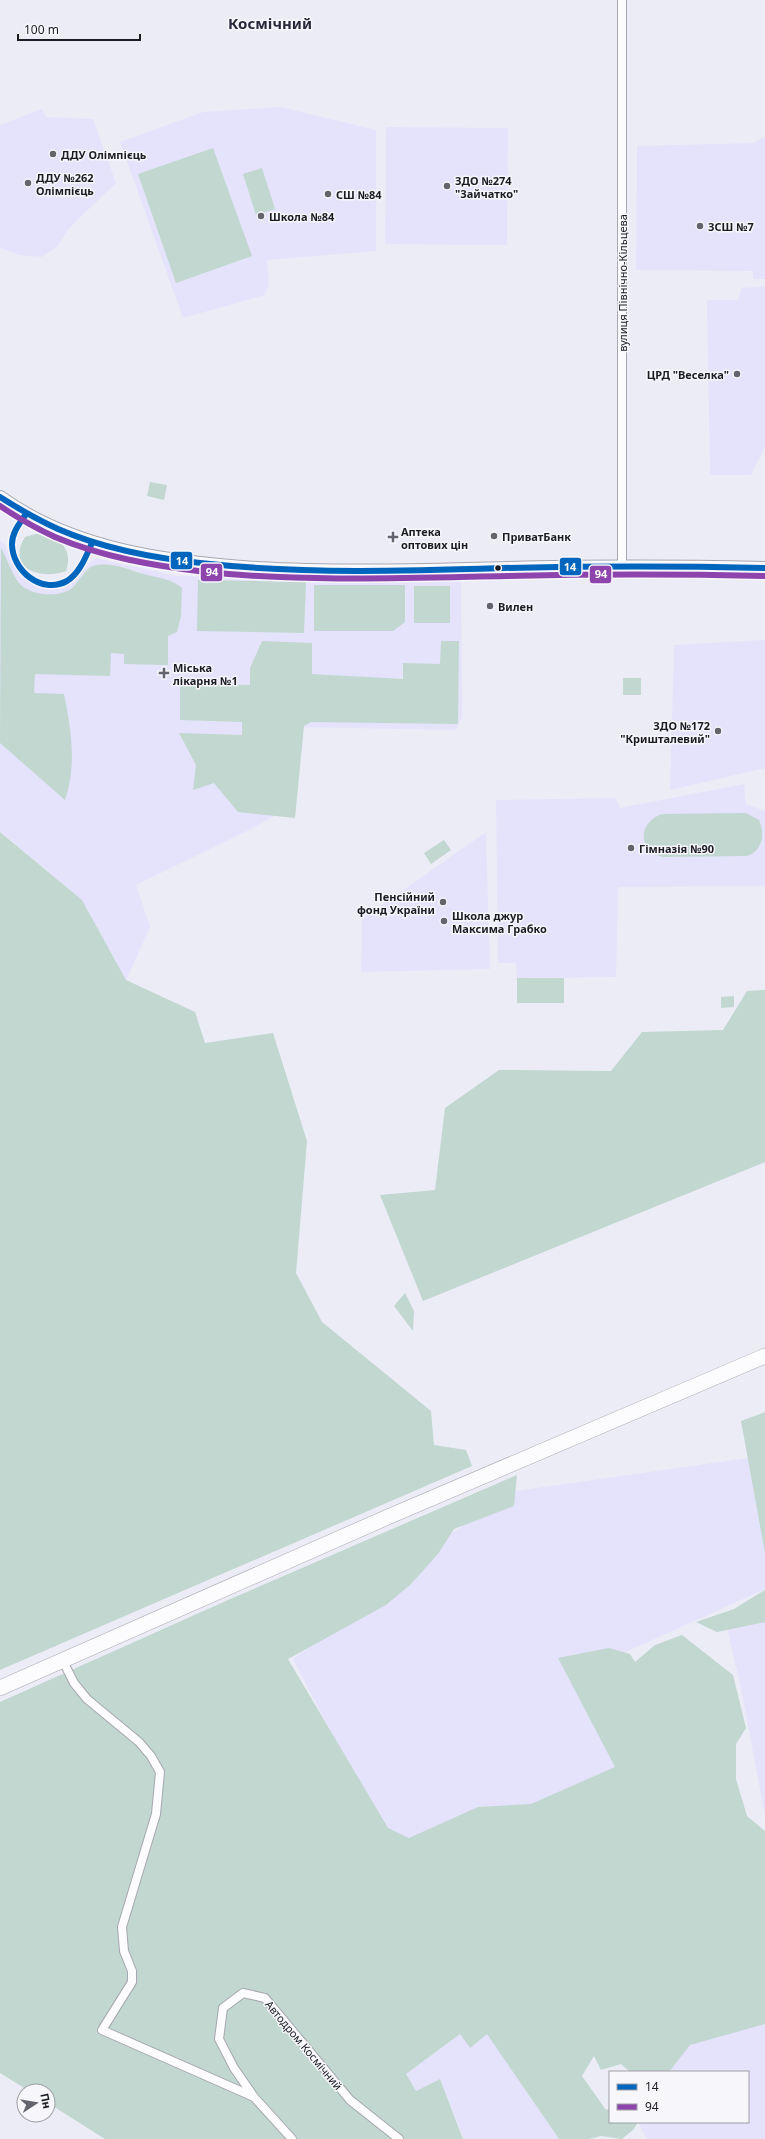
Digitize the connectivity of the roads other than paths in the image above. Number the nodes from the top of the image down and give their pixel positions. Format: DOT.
graph roads {
  1 [pos="622,0"];
  2 [pos="0,497"];
  3 [pos="622,566"];
  4 [pos="765,568"];
  5 [pos="765,1356"];
  6 [pos="63,1661"];
  7 [pos="0,1688"];
  8 [pos="254,2097"];
  9 [pos="292,2139"];
  10 [pos="399,2139"];
  1 -- 3 [label="street, вулиця Північно-Кільцева"];
  2 -- 3 [label="street"];
  3 -- 4 [label="street"];
  5 -- 6 [label="highway"];
  6 -- 7 [label="highway"];
  6 -- 8 [label="street, Автодром Космічний"];
  8 -- 9 [label="street, Автодром Космічний"];
  8 -- 10 [label="street, Автодром Космічний"];
}
